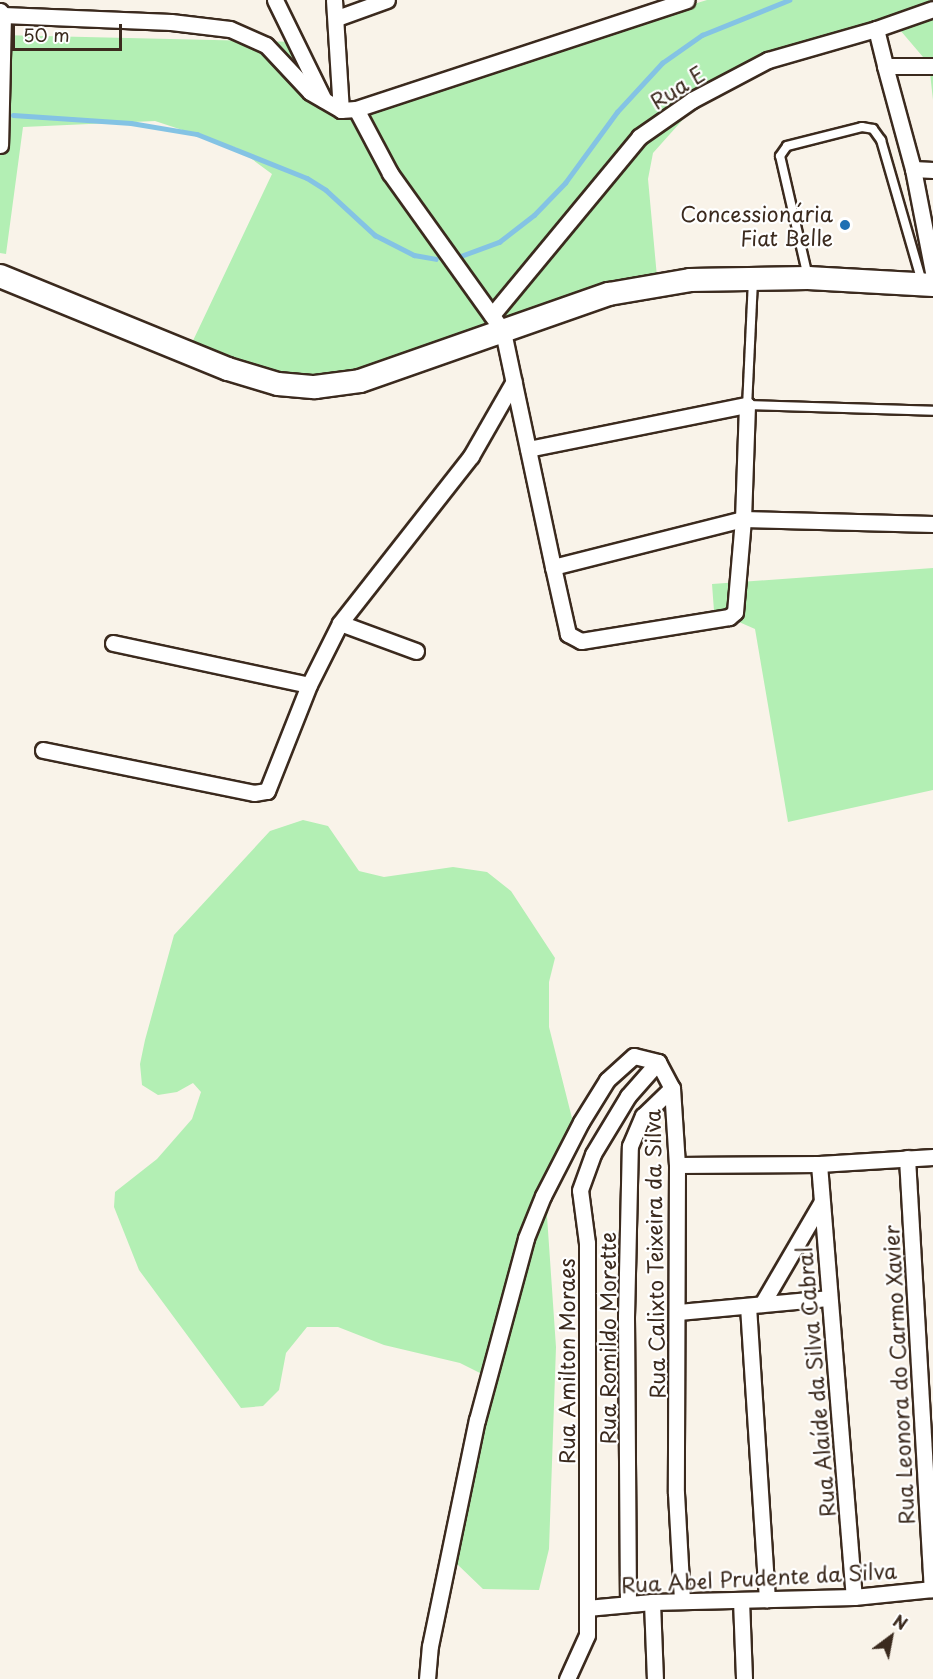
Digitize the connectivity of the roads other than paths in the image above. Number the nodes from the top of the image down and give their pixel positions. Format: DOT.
graph roads {
  1 [pos="275,0"];
  2 [pos="334,0"];
  3 [pos="387,0"];
  4 [pos="687,0"];
  5 [pos="933,9"];
  6 [pos="2,13"];
  7 [pos="337,18"];
  8 [pos="876,29"];
  9 [pos="885,66"];
  10 [pos="933,66"];
  11 [pos="324,100"];
  12 [pos="349,110"];
  13 [pos="0,145"];
  14 [pos="913,169"];
  15 [pos="933,170"];
  16 [pos="0,276"];
  17 [pos="808,278"];
  18 [pos="753,279"];
  19 [pos="930,281"];
  20 [pos="497,323"];
  21 [pos="514,381"];
  22 [pos="747,405"];
  23 [pos="933,411"];
  24 [pos="528,449"];
  25 [pos="743,519"];
  26 [pos="933,524"];
  27 [pos="553,567"];
  28 [pos="340,623"];
  29 [pos="113,643"];
  30 [pos="416,651"];
  31 [pos="309,685"];
  32 [pos="43,750"];
  33 [pos="658,1062"];
  34 [pos="672,1088"];
  35 [pos="933,1157"];
  36 [pos="907,1158"];
  37 [pos="819,1164"];
  38 [pos="677,1165"];
  39 [pos="822,1203"];
  40 [pos="828,1298"];
  41 [pos="755,1305"];
  42 [pos="678,1312"];
  43 [pos="932,1589"];
  44 [pos="854,1597"];
  45 [pos="767,1599"];
  46 [pos="741,1600"];
  47 [pos="652,1602"];
  48 [pos="682,1602"];
  49 [pos="628,1604"];
  50 [pos="587,1608"];
  51 [pos="428,1679"];
  52 [pos="567,1679"];
  53 [pos="655,1679"];
  54 [pos="744,1679"];
  1 -- 11 [label="street"];
  2 -- 7 [label="street"];
  3 -- 7 [label="street"];
  4 -- 12 [label="street"];
  5 -- 8 [label="street, Rua E"];
  6 -- 11 [label="street"];
  6 -- 13 [label="street"];
  7 -- 12 [label="street"];
  8 -- 9 [label="street"];
  8 -- 20 [label="street, Rua E"];
  9 -- 10 [label="street"];
  9 -- 14 [label="street"];
  11 -- 12 [label="street"];
  12 -- 20 [label="street"];
  14 -- 15 [label="street"];
  14 -- 19 [label="street"];
  16 -- 20 [label="main road"];
  17 -- 18 [label="main road"];
  17 -- 19 [label="main road"];
  17 -- 19 [label="lane"];
  18 -- 20 [label="main road"];
  18 -- 22 [label="lane"];
  20 -- 21 [label="street"];
  21 -- 24 [label="street"];
  21 -- 28 [label="street"];
  22 -- 23 [label="lane"];
  22 -- 24 [label="street"];
  22 -- 25 [label="street"];
  24 -- 27 [label="street"];
  25 -- 26 [label="street"];
  25 -- 27 [label="street"];
  25 -- 27 [label="street"];
  28 -- 30 [label="street"];
  28 -- 31 [label="street"];
  29 -- 31 [label="street"];
  31 -- 32 [label="street"];
  33 -- 34 [label="street, Rua Calixto Teixeira da Silva"];
  33 -- 50 [label="street, Rua Amilton Moraes"];
  33 -- 51 [label="street"];
  34 -- 38 [label="street, Rua Calixto Teixeira da Silva"];
  34 -- 49 [label="street, Rua Romildo Morette"];
  35 -- 36 [label="street"];
  36 -- 37 [label="street"];
  36 -- 43 [label="street, Rua Leonora do Carmo Xavier"];
  37 -- 38 [label="street"];
  37 -- 39 [label="street, Rua Alaíde da Silva Cabral"];
  38 -- 42 [label="street, Rua Calixto Teixeira da Silva"];
  39 -- 40 [label="street, Rua Alaíde da Silva Cabral"];
  39 -- 41 [label="street"];
  40 -- 41 [label="street"];
  40 -- 44 [label="street, Rua Alaíde da Silva Cabral"];
  41 -- 42 [label="street"];
  41 -- 45 [label="street"];
  42 -- 48 [label="street, Rua Calixto Teixeira da Silva"];
  43 -- 44 [label="street, Rua Abel Prudente da Silva"];
  44 -- 45 [label="street, Rua Abel Prudente da Silva"];
  45 -- 46 [label="street, Rua Abel Prudente da Silva"];
  46 -- 48 [label="street, Rua Abel Prudente da Silva"];
  46 -- 54 [label="street"];
  47 -- 48 [label="street, Rua Abel Prudente da Silva"];
  47 -- 49 [label="street, Rua Abel Prudente da Silva"];
  47 -- 53 [label="street"];
  49 -- 50 [label="street, Rua Abel Prudente da Silva"];
  50 -- 52 [label="street, Rua Amilton Moraes"];
}
